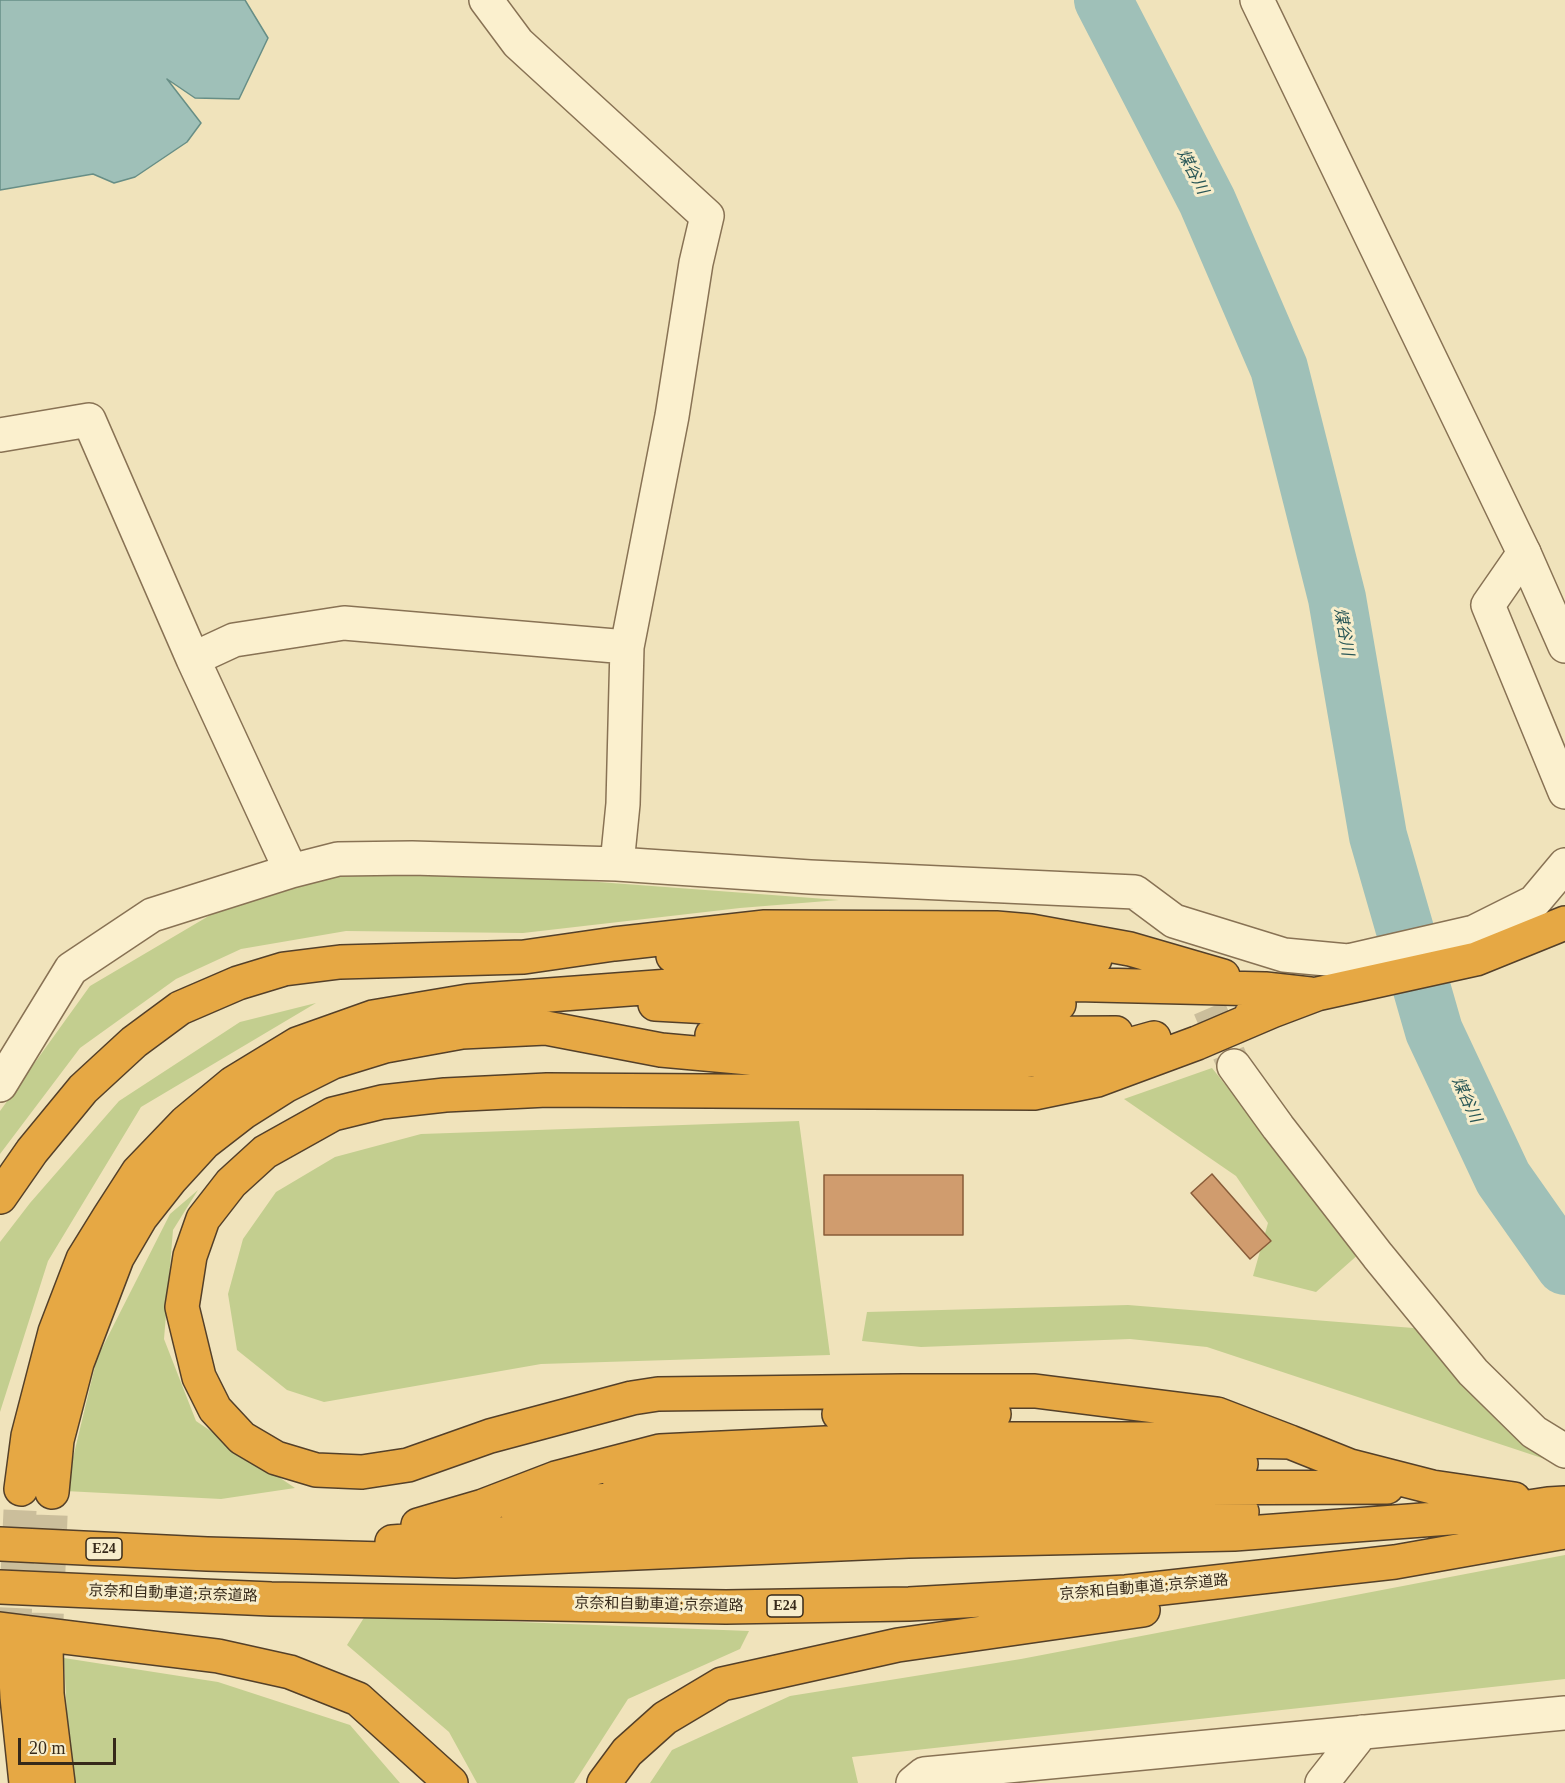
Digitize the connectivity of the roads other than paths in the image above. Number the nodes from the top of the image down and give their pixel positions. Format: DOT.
graph roads {
  1 [pos="486,0"];
  2 [pos="1257,0"];
  3 [pos="0,435"];
  4 [pos="1524,553"];
  5 [pos="1565,646"];
  6 [pos="627,647"];
  7 [pos="193,659"];
  8 [pos="1565,792"];
  9 [pos="617,864"];
  10 [pos="1565,865"];
  11 [pos="291,871"];
  12 [pos="1174,921"];
  13 [pos="1565,923"];
  14 [pos="1178,957"];
  15 [pos="1268,1000"];
  16 [pos="1234,1066"];
  17 [pos="0,1084"];
  18 [pos="0,1197"];
  19 [pos="1290,1442"];
  20 [pos="1565,1450"];
  21 [pos="1350,1466"];
  22 [pos="556,1478"];
  23 [pos="1431,1487"];
  24 [pos="1557,1503"];
  25 [pos="483,1506"];
  26 [pos="1463,1517"];
  27 [pos="1565,1532"];
  28 [pos="0,1544"];
  29 [pos="349,1545"];
  30 [pos="207,1554"];
  31 [pos="1395,1562"];
  32 [pos="0,1587"];
  33 [pos="20,1639"];
  34 [pos="1565,1713"];
  35 [pos="1362,1732"];
  36 [pos="26,1783"];
  37 [pos="58,1783"];
  38 [pos="452,1783"];
  39 [pos="604,1783"];
  40 [pos="913,1783"];
  41 [pos="1322,1783"];
  1 -- 6 [label="street"];
  2 -- 4 [label="street"];
  3 -- 7 [label="street"];
  4 -- 5 [label="street"];
  4 -- 8 [label="street"];
  6 -- 7 [label="street"];
  6 -- 9 [label="street"];
  7 -- 11 [label="street"];
  9 -- 11 [label="street"];
  9 -- 12 [label="street"];
  10 -- 12 [label="street"];
  11 -- 17 [label="street"];
  12 -- 14 [label="street"];
  13 -- 15 [label="highway"];
  14 -- 15 [label="highway"];
  14 -- 18 [label="highway"];
  15 -- 15 [label="highway"];
  15 -- 19 [label="highway"];
  16 -- 20 [label="street"];
  19 -- 21 [label="highway"];
  19 -- 22 [label="highway"];
  21 -- 22 [label="highway"];
  21 -- 23 [label="highway"];
  22 -- 25 [label="highway"];
  23 -- 24 [label="highway"];
  23 -- 25 [label="highway"];
  24 -- 26 [label="highway, E24"];
  25 -- 29 [label="highway"];
  26 -- 29 [label="highway"];
  26 -- 30 [label="highway, E24"];
  27 -- 31 [label="highway, 京奈和自動車道;京奈道路 / E24"];
  28 -- 30 [label="highway, E24"];
  29 -- 30 [label="highway"];
  31 -- 32 [label="highway, 京奈和自動車道;京奈道路 / E24"];
  31 -- 39 [label="highway"];
  33 -- 36 [label="highway"];
  33 -- 37 [label="highway"];
  33 -- 38 [label="highway"];
  34 -- 35 [label="street"];
  35 -- 40 [label="street"];
  35 -- 41 [label="street"];
}
